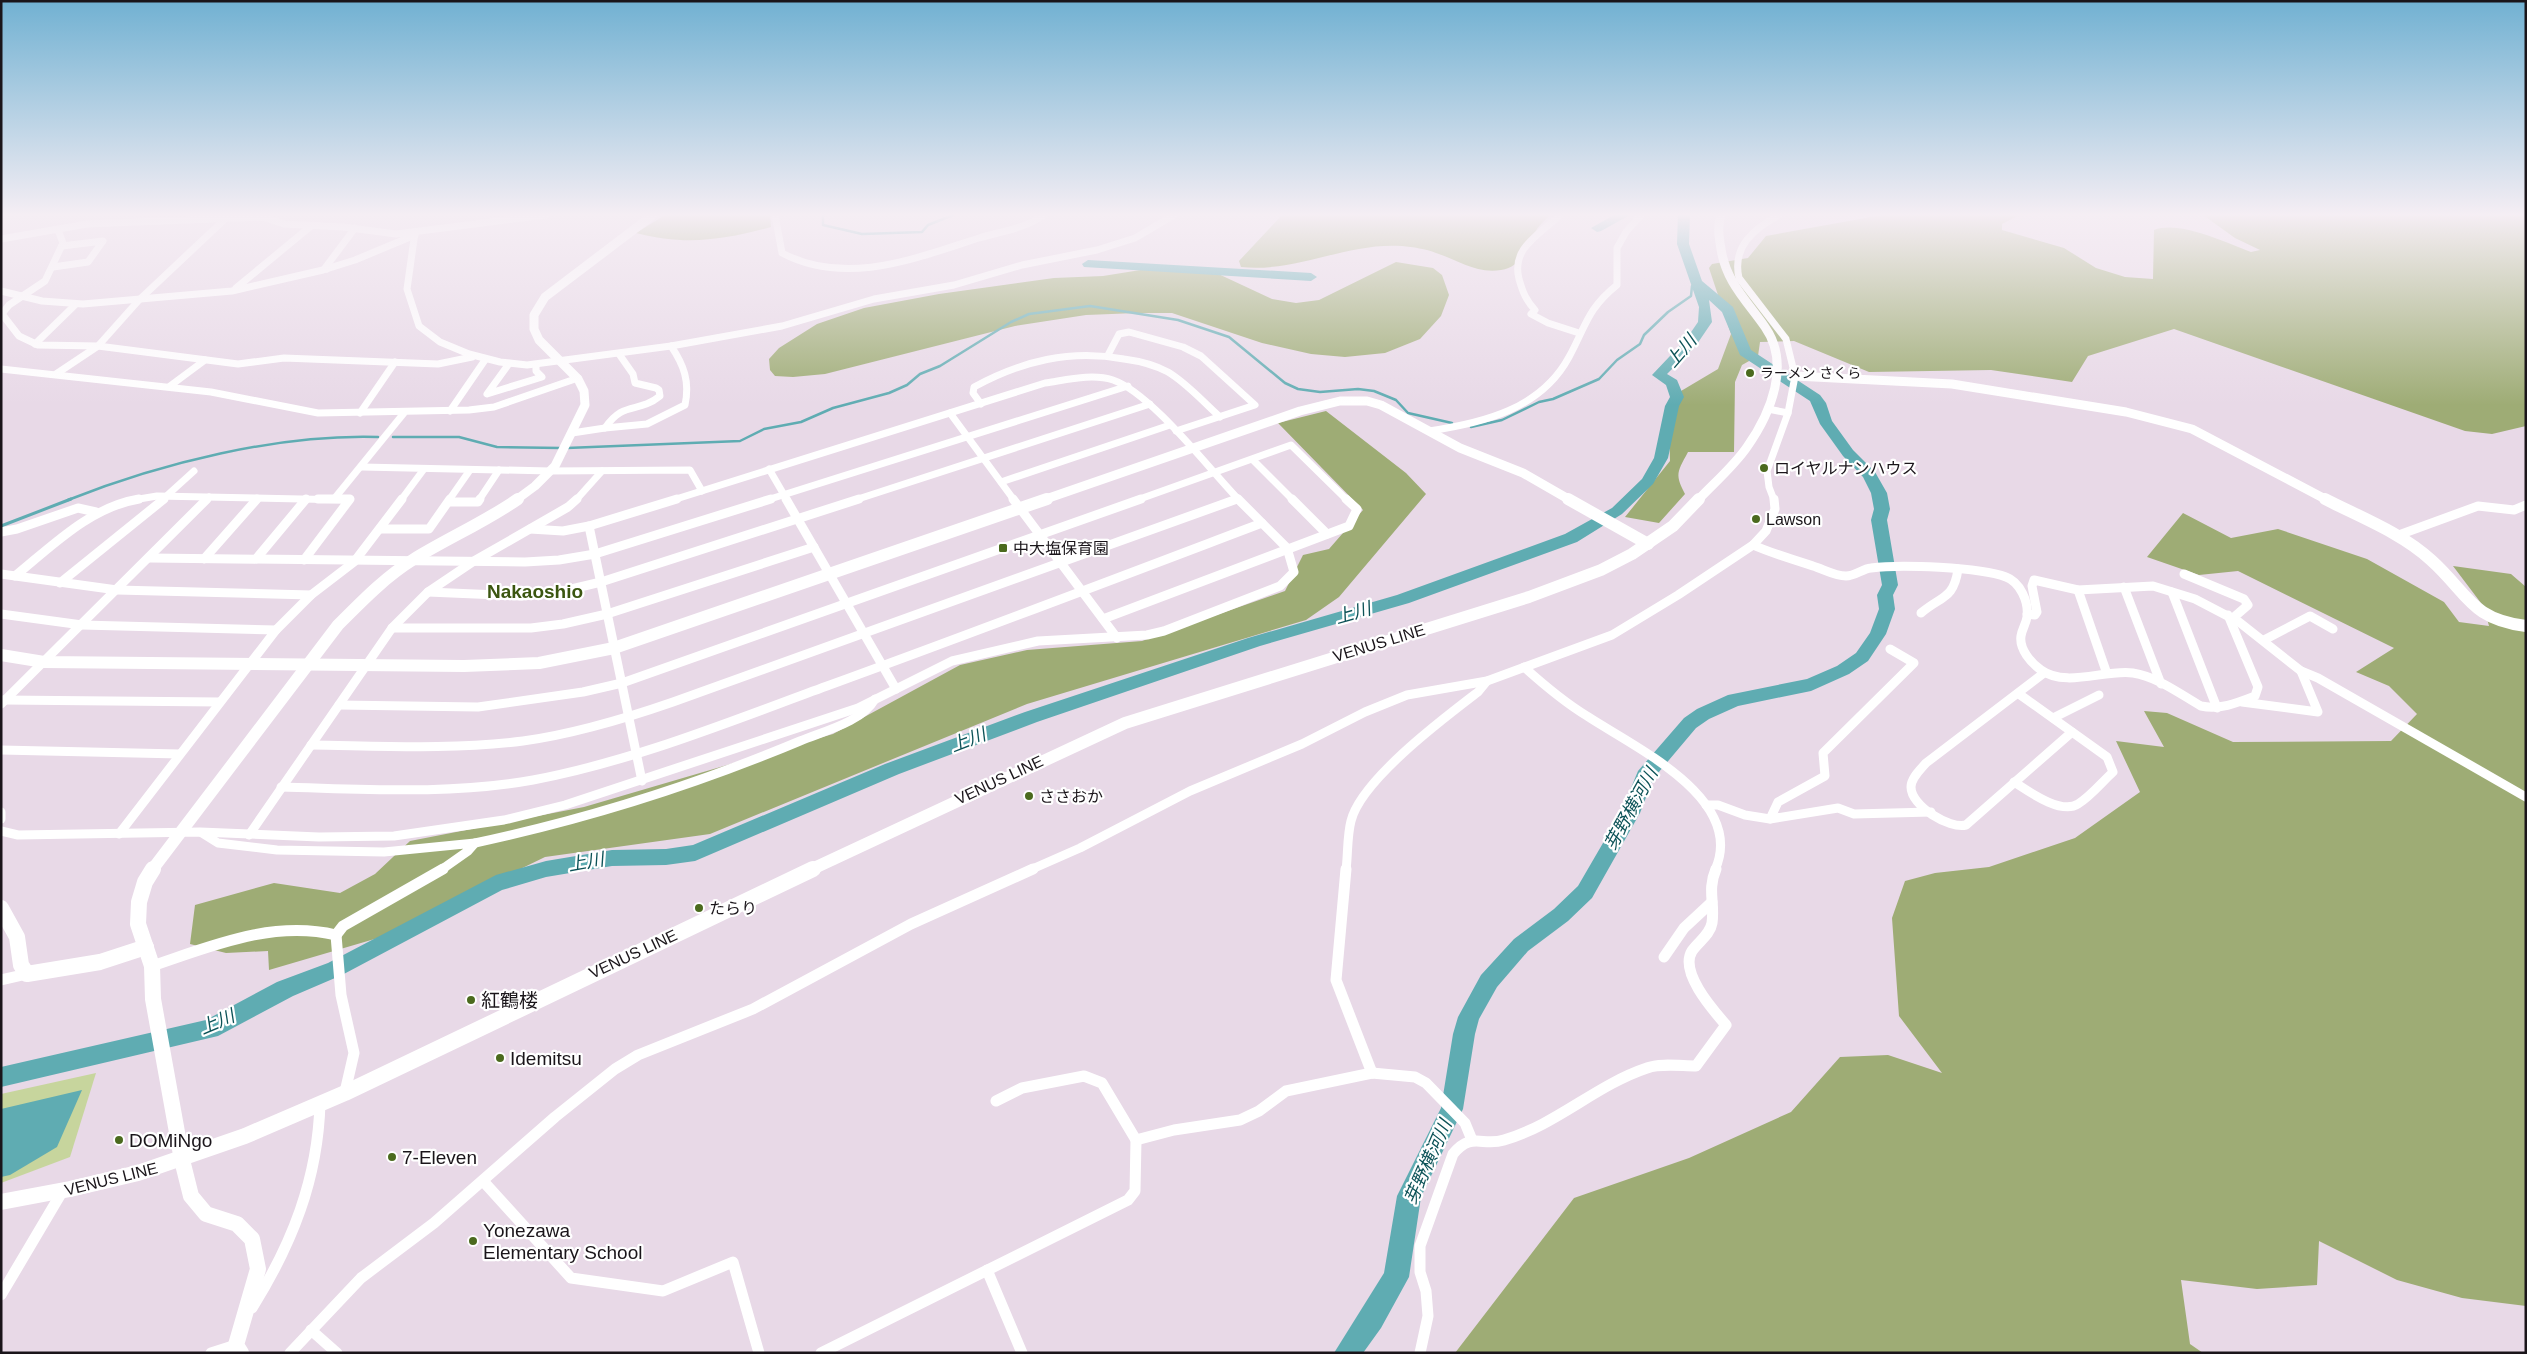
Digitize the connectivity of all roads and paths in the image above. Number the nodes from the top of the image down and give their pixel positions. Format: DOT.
graph roads {
  1 [pos="47,278"];
  2 [pos="162,278"];
  3 [pos="248,278"];
  4 [pos="287,278"];
  5 [pos="409,278"];
  6 [pos="570,278"];
  7 [pos="974,278"];
  8 [pos="1519,278"];
  9 [pos="1617,278"];
  10 [pos="1730,278"];
  11 [pos="1740,278"];
  12 [pos="1,291"];
  13 [pos="232,291"];
  14 [pos="20,298"];
  15 [pos="139,300"];
  16 [pos="76,304"];
  17 [pos="1,314"];
  18 [pos="1579,334"];
  19 [pos="35,344"];
  20 [pos="98,346"];
  21 [pos="671,346"];
  22 [pos="1789,352"];
  23 [pos="1777,353"];
  24 [pos="619,354"];
  25 [pos="1108,354"];
  26 [pos="472,357"];
  27 [pos="205,360"];
  28 [pos="485,360"];
  29 [pos="562,361"];
  30 [pos="395,362"];
  31 [pos="508,365"];
  32 [pos="536,365"];
  33 [pos="1,369"];
  34 [pos="56,374"];
  35 [pos="1795,377"];
  36 [pos="578,378"];
  37 [pos="170,386"];
  38 [pos="1128,386"];
  39 [pos="981,404"];
  40 [pos="1150,404"];
  41 [pos="1768,409"];
  42 [pos="450,411"];
  43 [pos="360,413"];
  44 [pos="404,413"];
  45 [pos="950,413"];
  46 [pos="1788,413"];
  47 [pos="1220,417"];
  48 [pos="1170,425"];
  49 [pos="605,428"];
  50 [pos="1176,431"];
  51 [pos="1429,431"];
  52 [pos="571,434"];
  53 [pos="967,436"];
  54 [pos="1193,449"];
  55 [pos="984,458"];
  56 [pos="1253,460"];
  57 [pos="362,467"];
  58 [pos="553,467"];
  59 [pos="424,469"];
  60 [pos="769,469"];
  61 [pos="470,470"];
  62 [pos="499,470"];
  63 [pos="194,471"];
  64 [pos="602,471"];
  65 [pos="1214,474"];
  66 [pos="1002,482"];
  67 [pos="702,492"];
  68 [pos="784,494"];
  69 [pos="167,496"];
  70 [pos="209,497"];
  71 [pos="1238,498"];
  72 [pos="257,499"];
  73 [pos="306,499"];
  74 [pos="334,499"];
  75 [pos="449,502"];
  76 [pos="2526,505"];
  77 [pos="1020,506"];
  78 [pos="96,512"];
  79 [pos="798,519"];
  80 [pos="1262,523"];
  81 [pos="589,526"];
  82 [pos="380,529"];
  83 [pos="530,529"];
  84 [pos="1,532"];
  85 [pos="1040,534"];
  86 [pos="1327,534"];
  87 [pos="2396,536"];
  88 [pos="1643,541"];
  89 [pos="1753,545"];
  90 [pos="814,547"];
  91 [pos="1287,548"];
  92 [pos="595,554"];
  93 [pos="150,558"];
  94 [pos="204,559"];
  95 [pos="256,559"];
  96 [pos="304,560"];
  97 [pos="413,560"];
  98 [pos="474,561"];
  99 [pos="1060,561"];
  100 [pos="354,562"];
  101 [pos="1958,569"];
  102 [pos="1,574"];
  103 [pos="2184,574"];
  104 [pos="830,575"];
  105 [pos="15,576"];
  106 [pos="60,582"];
  107 [pos="601,582"];
  108 [pos="2124,588"];
  109 [pos="117,590"];
  110 [pos="2078,590"];
  111 [pos="1082,591"];
  112 [pos="428,592"];
  113 [pos="2172,592"];
  114 [pos="311,595"];
  115 [pos="847,604"];
  116 [pos="1921,613"];
  117 [pos="1,614"];
  118 [pos="607,614"];
  119 [pos="2027,614"];
  120 [pos="2230,617"];
  121 [pos="1103,619"];
  122 [pos="82,625"];
  123 [pos="2526,626"];
  124 [pos="392,628"];
  125 [pos="2333,629"];
  126 [pos="276,630"];
  127 [pos="864,634"];
  128 [pos="1117,638"];
  129 [pos="2264,640"];
  130 [pos="614,648"];
  131 [pos="1890,648"];
  132 [pos="1,656"];
  133 [pos="44,662"];
  134 [pos="309,663"];
  135 [pos="249,664"];
  136 [pos="365,664"];
  137 [pos="883,666"];
  138 [pos="1524,667"];
  139 [pos="2301,671"];
  140 [pos="2106,672"];
  141 [pos="2044,673"];
  142 [pos="1487,681"];
  143 [pos="622,683"];
  144 [pos="2161,684"];
  145 [pos="896,689"];
  146 [pos="2019,694"];
  147 [pos="2099,695"];
  148 [pos="875,699"];
  149 [pos="2,702"];
  150 [pos="220,702"];
  151 [pos="2241,702"];
  152 [pos="339,705"];
  153 [pos="2217,708"];
  154 [pos="629,716"];
  155 [pos="2053,718"];
  156 [pos="2072,732"];
  157 [pos="312,745"];
  158 [pos="1,750"];
  159 [pos="180,754"];
  160 [pos="637,755"];
  161 [pos="642,781"];
  162 [pos="2014,782"];
  163 [pos="281,787"];
  164 [pos="2526,797"];
  165 [pos="1706,805"];
  166 [pos="1,812"];
  167 [pos="1931,812"];
  168 [pos="1,819"];
  169 [pos="1770,819"];
  170 [pos="1,832"];
  171 [pos="200,832"];
  172 [pos="180,833"];
  173 [pos="119,834"];
  174 [pos="249,834"];
  175 [pos="475,843"];
  176 [pos="1712,902"];
  177 [pos="1,908"];
  178 [pos="338,940"];
  179 [pos="146,947"];
  180 [pos="1664,957"];
  181 [pos="152,966"];
  182 [pos="27,974"];
  183 [pos="1,980"];
  184 [pos="1372,1073"];
  185 [pos="345,1093"];
  186 [pos="996,1101"];
  187 [pos="320,1103"];
  188 [pos="1465,1123"];
  189 [pos="1136,1140"];
  190 [pos="1472,1140"];
  191 [pos="182,1160"];
  192 [pos="484,1180"];
  193 [pos="62,1192"];
  194 [pos="1,1202"];
  195 [pos="987,1270"];
  196 [pos="1,1295"];
  197 [pos="246,1316"];
  198 [pos="311,1330"];
  199 [pos="239,1349"];
  200 [pos="211,1353"];
  201 [pos="290,1353"];
  202 [pos="337,1353"];
  203 [pos="759,1353"];
  204 [pos="821,1353"];
  205 [pos="1022,1353"];
  206 [pos="1420,1353"];
  1 -- 14 [label="street"];
  2 -- 15 [label="street"];
  3 -- 13 [label="street"];
  4 -- 13 [label="street"];
  5 -- 26 [label="street"];
  6 -- 29 [label="street"];
  7 -- 21 [label="street"];
  8 -- 18 [label="street"];
  9 -- 18 [label="street"];
  10 -- 23 [label="street"];
  11 -- 22 [label="street"];
  12 -- 14 [label="street"];
  13 -- 15 [label="street"];
  14 -- 16 [label="street"];
  14 -- 17 [label="street"];
  15 -- 16 [label="street"];
  15 -- 20 [label="street"];
  16 -- 19 [label="street"];
  17 -- 19 [label="street"];
  18 -- 51 [label="street"];
  19 -- 20 [label="street"];
  20 -- 27 [label="street"];
  20 -- 34 [label="street"];
  21 -- 24 [label="street"];
  21 -- 49 [label="street"];
  22 -- 23 [label="street"];
  22 -- 35 [label="street"];
  23 -- 41 [label="street, VENUS LINE"];
  24 -- 29 [label="street"];
  24 -- 49 [label="street"];
  25 -- 39 [label="street"];
  25 -- 47 [label="street"];
  25 -- 47 [label="street"];
  26 -- 28 [label="street"];
  26 -- 30 [label="street"];
  27 -- 30 [label="street"];
  27 -- 37 [label="street"];
  28 -- 31 [label="street"];
  28 -- 42 [label="street"];
  29 -- 32 [label="street"];
  29 -- 36 [label="street"];
  30 -- 43 [label="street"];
  31 -- 32 [label="street"];
  31 -- 32 [label="street"];
  33 -- 34 [label="street"];
  34 -- 37 [label="street"];
  35 -- 46 [label="street"];
  35 -- 87 [label="street"];
  36 -- 42 [label="street"];
  36 -- 52 [label="street"];
  37 -- 43 [label="street"];
  38 -- 39 [label="street"];
  38 -- 40 [label="street"];
  38 -- 53 [label="street"];
  39 -- 45 [label="street"];
  40 -- 48 [label="street"];
  40 -- 55 [label="street"];
  41 -- 46 [label="street"];
  41 -- 88 [label="street, VENUS LINE"];
  42 -- 44 [label="street"];
  43 -- 44 [label="street"];
  44 -- 57 [label="street"];
  45 -- 53 [label="street"];
  45 -- 60 [label="street"];
  46 -- 89 [label="street"];
  47 -- 50 [label="street"];
  48 -- 50 [label="street"];
  48 -- 66 [label="street"];
  49 -- 52 [label="street"];
  50 -- 54 [label="street"];
  51 -- 54 [label="street"];
  51 -- 88 [label="street"];
  52 -- 58 [label="street"];
  53 -- 55 [label="street"];
  53 -- 68 [label="street"];
  54 -- 65 [label="street"];
  54 -- 77 [label="street"];
  55 -- 66 [label="street"];
  55 -- 79 [label="street"];
  56 -- 65 [label="street"];
  56 -- 86 [label="street"];
  56 -- 86 [label="street"];
  57 -- 59 [label="street"];
  57 -- 74 [label="street"];
  58 -- 62 [label="street"];
  58 -- 64 [label="street"];
  58 -- 97 [label="street"];
  59 -- 61 [label="street"];
  59 -- 82 [label="street"];
  60 -- 67 [label="street"];
  60 -- 68 [label="street"];
  61 -- 62 [label="street"];
  61 -- 75 [label="street"];
  62 -- 75 [label="street"];
  63 -- 69 [label="street"];
  64 -- 67 [label="street"];
  64 -- 83 [label="street"];
  65 -- 71 [label="street"];
  65 -- 85 [label="street"];
  66 -- 77 [label="street"];
  67 -- 81 [label="street"];
  68 -- 79 [label="street"];
  68 -- 92 [label="street"];
  69 -- 70 [label="street"];
  69 -- 78 [label="street"];
  69 -- 106 [label="street"];
  70 -- 72 [label="street"];
  70 -- 93 [label="street"];
  71 -- 80 [label="street"];
  71 -- 99 [label="street"];
  72 -- 73 [label="street"];
  72 -- 94 [label="street"];
  73 -- 74 [label="street"];
  73 -- 95 [label="street"];
  74 -- 96 [label="street"];
  75 -- 82 [label="street"];
  76 -- 87 [label="street"];
  77 -- 85 [label="street"];
  77 -- 104 [label="street"];
  78 -- 84 [label="street"];
  78 -- 105 [label="street"];
  79 -- 90 [label="street"];
  79 -- 107 [label="street"];
  80 -- 91 [label="street"];
  80 -- 111 [label="street"];
  81 -- 83 [label="street"];
  81 -- 92 [label="street"];
  82 -- 100 [label="street"];
  83 -- 98 [label="street"];
  85 -- 99 [label="street"];
  85 -- 115 [label="street"];
  86 -- 91 [label="street"];
  87 -- 123 [label="street"];
  88 -- 185 [label="street, VENUS LINE"];
  89 -- 101 [label="street"];
  89 -- 138 [label="street"];
  90 -- 104 [label="street"];
  90 -- 118 [label="street"];
  91 -- 121 [label="street"];
  91 -- 128 [label="street"];
  92 -- 98 [label="street"];
  92 -- 107 [label="street"];
  93 -- 94 [label="street"];
  93 -- 109 [label="street"];
  94 -- 95 [label="street"];
  95 -- 96 [label="street"];
  96 -- 100 [label="street"];
  97 -- 98 [label="street"];
  97 -- 100 [label="street"];
  97 -- 134 [label="street"];
  98 -- 112 [label="street"];
  99 -- 111 [label="street"];
  99 -- 127 [label="street"];
  100 -- 114 [label="street"];
  101 -- 116 [label="street"];
  101 -- 119 [label="street"];
  102 -- 105 [label="street"];
  103 -- 120 [label="street"];
  104 -- 115 [label="street"];
  104 -- 130 [label="street"];
  105 -- 106 [label="street"];
  106 -- 109 [label="street"];
  107 -- 112 [label="street"];
  107 -- 118 [label="street"];
  108 -- 110 [label="street"];
  108 -- 113 [label="street"];
  108 -- 144 [label="street"];
  109 -- 114 [label="street"];
  109 -- 122 [label="street"];
  110 -- 119 [label="street"];
  110 -- 140 [label="street"];
  111 -- 121 [label="street"];
  111 -- 137 [label="street"];
  112 -- 124 [label="street"];
  113 -- 120 [label="street"];
  113 -- 153 [label="street"];
  114 -- 126 [label="street"];
  115 -- 127 [label="street"];
  115 -- 143 [label="street"];
  117 -- 122 [label="street"];
  118 -- 124 [label="street"];
  118 -- 130 [label="street"];
  119 -- 141 [label="street"];
  120 -- 129 [label="street"];
  120 -- 151 [label="street"];
  121 -- 128 [label="street"];
  122 -- 126 [label="street"];
  122 -- 133 [label="street"];
  124 -- 136 [label="street"];
  125 -- 129 [label="street"];
  126 -- 135 [label="street"];
  127 -- 137 [label="street"];
  127 -- 154 [label="street"];
  128 -- 145 [label="street"];
  129 -- 139 [label="street"];
  130 -- 136 [label="street"];
  130 -- 143 [label="street"];
  131 -- 169 [label="street"];
  132 -- 133 [label="street"];
  133 -- 135 [label="street"];
  133 -- 149 [label="street"];
  134 -- 135 [label="street"];
  134 -- 136 [label="street"];
  134 -- 172 [label="street"];
  135 -- 150 [label="street"];
  136 -- 152 [label="street"];
  137 -- 145 [label="street"];
  137 -- 160 [label="street"];
  138 -- 142 [label="street"];
  138 -- 165 [label="street"];
  139 -- 151 [label="street"];
  139 -- 164 [label="street"];
  140 -- 141 [label="street"];
  140 -- 144 [label="street"];
  141 -- 146 [label="street"];
  142 -- 184 [label="street"];
  142 -- 192 [label="street"];
  143 -- 152 [label="street"];
  143 -- 154 [label="street"];
  144 -- 153 [label="street"];
  145 -- 148 [label="street"];
  146 -- 155 [label="street"];
  146 -- 167 [label="street"];
  147 -- 155 [label="street"];
  148 -- 161 [label="street"];
  148 -- 175 [label="street"];
  149 -- 150 [label="street"];
  150 -- 159 [label="street"];
  151 -- 153 [label="street"];
  152 -- 157 [label="street"];
  154 -- 157 [label="street"];
  154 -- 160 [label="street"];
  155 -- 156 [label="street"];
  156 -- 162 [label="street"];
  156 -- 162 [label="street"];
  157 -- 163 [label="street"];
  158 -- 159 [label="street"];
  159 -- 173 [label="street"];
  160 -- 161 [label="street"];
  160 -- 163 [label="street"];
  161 -- 174 [label="street"];
  162 -- 167 [label="street"];
  163 -- 174 [label="street"];
  165 -- 169 [label="street"];
  165 -- 176 [label="street"];
  166 -- 168 [label="street"];
  167 -- 169 [label="street"];
  170 -- 173 [label="street"];
  171 -- 172 [label="street"];
  171 -- 174 [label="street"];
  171 -- 175 [label="street"];
  172 -- 173 [label="street"];
  172 -- 179 [label="street"];
  175 -- 178 [label="street"];
  176 -- 180 [label="street"];
  176 -- 190 [label="street"];
  177 -- 182 [label="street"];
  178 -- 181 [label="street"];
  178 -- 185 [label="street"];
  179 -- 181 [label="street"];
  179 -- 182 [label="street"];
  181 -- 191 [label="street"];
  182 -- 183 [label="street"];
  184 -- 188 [label="street"];
  184 -- 189 [label="street"];
  185 -- 187 [label="street, VENUS LINE"];
  186 -- 189 [label="street"];
  187 -- 191 [label="street, VENUS LINE"];
  187 -- 197 [label="street"];
  188 -- 190 [label="street"];
  189 -- 195 [label="street"];
  190 -- 206 [label="street"];
  191 -- 193 [label="street, VENUS LINE"];
  191 -- 197 [label="street"];
  192 -- 198 [label="street"];
  192 -- 203 [label="street"];
  193 -- 194 [label="street, VENUS LINE"];
  193 -- 196 [label="street"];
  195 -- 204 [label="street"];
  195 -- 205 [label="street"];
  197 -- 199 [label="street"];
  198 -- 201 [label="street"];
  198 -- 202 [label="street"];
  199 -- 200 [label="street"];
}
